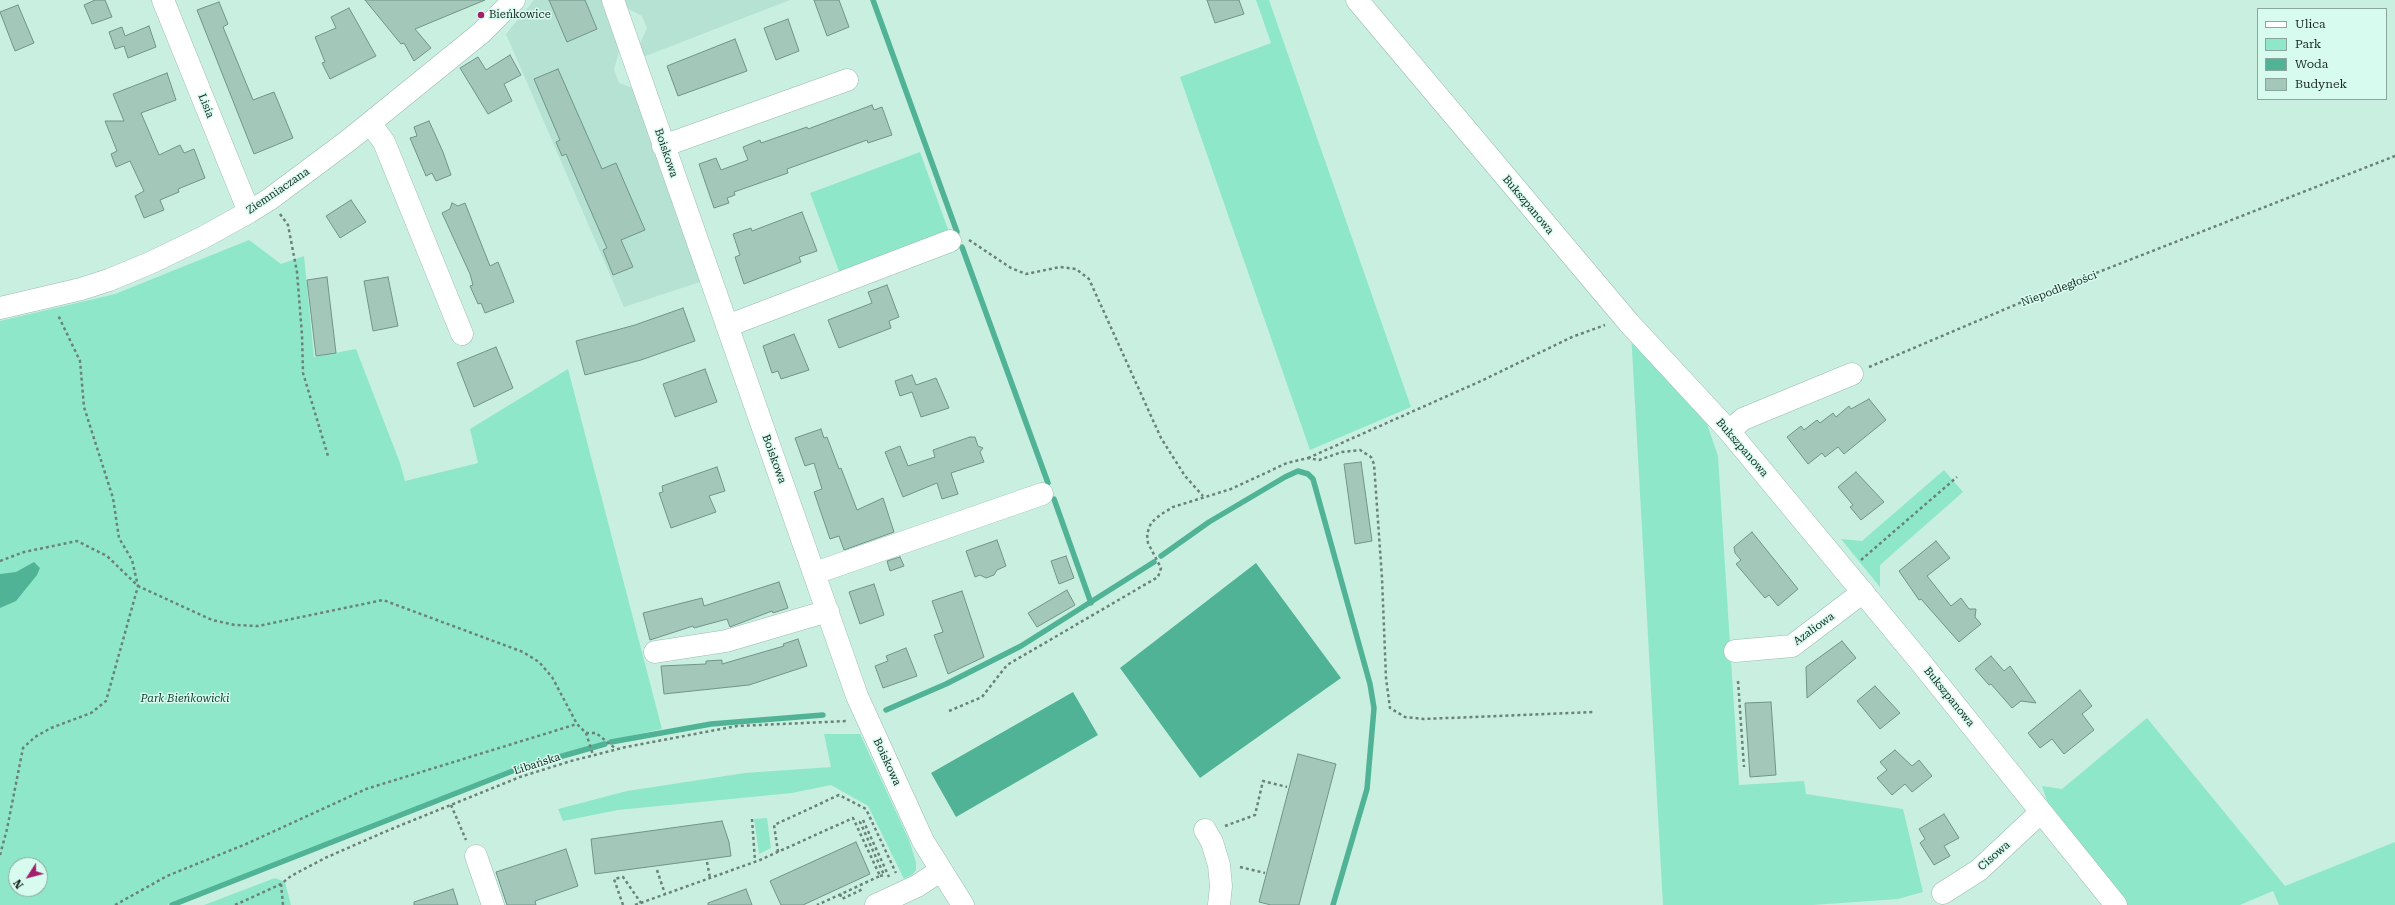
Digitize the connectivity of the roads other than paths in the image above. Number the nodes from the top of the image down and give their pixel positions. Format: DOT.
graph roads {
  1 [pos="163,0"];
  2 [pos="514,0"];
  3 [pos="613,0"];
  4 [pos="1357,0"];
  5 [pos="847,80"];
  6 [pos="370,123"];
  7 [pos="663,146"];
  8 [pos="248,212"];
  9 [pos="950,241"];
  10 [pos="0,308"];
  11 [pos="727,326"];
  12 [pos="462,334"];
  13 [pos="1852,374"];
  14 [pos="1729,431"];
  15 [pos="1042,494"];
  16 [pos="815,573"];
  17 [pos="1863,592"];
  18 [pos="828,611"];
  19 [pos="1735,650"];
  20 [pos="655,652"];
  21 [pos="2041,812"];
  22 [pos="1214,829"];
  23 [pos="476,856"];
  24 [pos="940,872"];
  25 [pos="1942,893"];
  26 [pos="869,897"];
  27 [pos="493,905"];
  28 [pos="963,905"];
  29 [pos="1219,905"];
  30 [pos="2116,905"];
  1 -- 8 [label="street, Lisia"];
  2 -- 6 [label="street, Ziemniaczana"];
  3 -- 7 [label="street, Boiskowa"];
  4 -- 14 [label="street, Bukszpanowa"];
  5 -- 7 [label="street"];
  6 -- 8 [label="street, Ziemniaczana"];
  6 -- 12 [label="street"];
  7 -- 11 [label="street, Boiskowa"];
  8 -- 10 [label="street, Ziemniaczana"];
  9 -- 11 [label="street"];
  11 -- 16 [label="street, Boiskowa"];
  13 -- 14 [label="street"];
  14 -- 17 [label="street, Bukszpanowa"];
  15 -- 16 [label="street"];
  16 -- 18 [label="street, Boiskowa"];
  17 -- 19 [label="street, Azaliowa"];
  17 -- 21 [label="street, Bukszpanowa"];
  18 -- 20 [label="street"];
  18 -- 24 [label="street, Boiskowa"];
  21 -- 25 [label="street, Cisowa"];
  21 -- 30 [label="street, Bukszpanowa"];
  22 -- 29 [label="street"];
  23 -- 27 [label="street"];
  24 -- 26 [label="street"];
  24 -- 28 [label="street, Boiskowa"];
}
